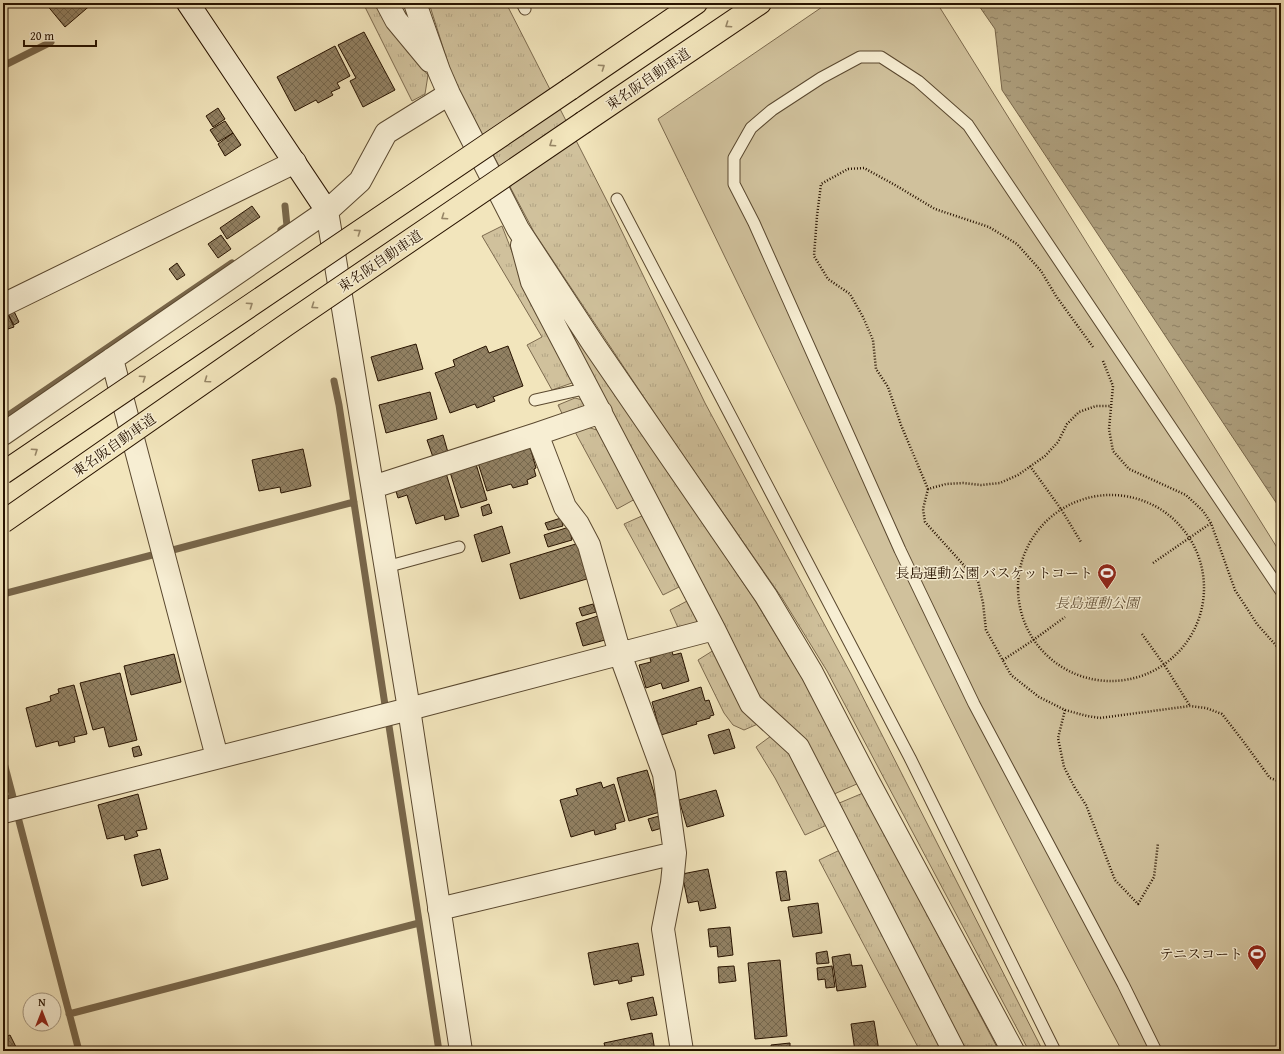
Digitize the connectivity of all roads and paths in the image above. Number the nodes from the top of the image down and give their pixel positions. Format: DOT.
graph roads {
  1 [pos="387,3"];
  2 [pos="415,3"];
  3 [pos="696,3"];
  4 [pos="760,3"];
  5 [pos="195,6"];
  6 [pos="439,71"];
  7 [pos="448,94"];
  8 [pos="295,162"];
  9 [pos="617,199"];
  10 [pos="327,210"];
  11 [pos="518,229"];
  12 [pos="3,305"];
  13 [pos="1095,350"];
  14 [pos="1100,356"];
  15 [pos="112,359"];
  16 [pos="588,388"];
  17 [pos="535,400"];
  18 [pos="1110,406"];
  19 [pos="601,412"];
  20 [pos="3,434"];
  21 [pos="537,434"];
  22 [pos="1030,466"];
  23 [pos="3,473"];
  24 [pos="373,487"];
  25 [pos="928,490"];
  26 [pos="1061,509"];
  27 [pos="3,522"];
  28 [pos="1211,523"];
  29 [pos="1189,537"];
  30 [pos="1081,542"];
  31 [pos="459,547"];
  32 [pos="1153,563"];
  33 [pos="386,567"];
  34 [pos="1281,591"];
  35 [pos="1065,617"];
  36 [pos="714,629"];
  37 [pos="1142,634"];
  38 [pos="1032,641"];
  39 [pos="1281,651"];
  40 [pos="620,654"];
  41 [pos="1003,660"];
  42 [pos="1165,666"];
  43 [pos="1190,706"];
  44 [pos="409,709"];
  45 [pos="1065,710"];
  46 [pos="217,757"];
  47 [pos="1281,782"];
  48 [pos="3,812"];
  49 [pos="1158,843"];
  50 [pos="676,853"];
  51 [pos="439,909"];
  52 [pos="461,1051"];
  53 [pos="682,1051"];
  54 [pos="954,1051"];
  55 [pos="1013,1051"];
  56 [pos="1055,1051"];
  57 [pos="1156,1051"];
  1 -- 6 [label="street"];
  2 -- 6 [label="street"];
  23 -- 3 [label="highway, one-way, bridge"];
  4 -- 27 [label="highway, 東名阪自動車道, one-way, bridge"];
  5 -- 8 [label="street"];
  6 -- 7 [label="street"];
  7 -- 10 [label="street"];
  7 -- 11 [label="street"];
  8 -- 10 [label="street"];
  8 -- 12 [label="street"];
  9 -- 56 [label="lane"];
  10 -- 15 [label="street"];
  10 -- 24 [label="street"];
  11 -- 16 [label="street"];
  11 -- 55 [label="street"];
  13 -- 25 [label="path"];
  14 -- 18 [label="path"];
  15 -- 20 [label="street"];
  15 -- 46 [label="street"];
  16 -- 17 [label="lane"];
  16 -- 19 [label="street"];
  18 -- 22 [label="path"];
  18 -- 28 [label="path"];
  19 -- 21 [label="street"];
  19 -- 36 [label="street"];
  21 -- 24 [label="street"];
  21 -- 40 [label="street"];
  22 -- 25 [label="path"];
  22 -- 26 [label="path"];
  24 -- 33 [label="street"];
  25 -- 41 [label="path"];
  26 -- 29 [label="path"];
  26 -- 30 [label="path"];
  26 -- 38 [label="path"];
  28 -- 29 [label="path"];
  28 -- 39 [label="path"];
  29 -- 32 [label="path"];
  29 -- 42 [label="path"];
  31 -- 33 [label="lane"];
  33 -- 44 [label="street"];
  34 -- 57 [label="lane"];
  35 -- 38 [label="path"];
  36 -- 40 [label="street"];
  36 -- 54 [label="street"];
  37 -- 42 [label="path"];
  38 -- 41 [label="path"];
  38 -- 42 [label="path"];
  40 -- 44 [label="street"];
  40 -- 50 [label="street"];
  41 -- 45 [label="path"];
  42 -- 43 [label="path"];
  43 -- 45 [label="path"];
  43 -- 47 [label="path"];
  44 -- 46 [label="street"];
  44 -- 51 [label="street"];
  45 -- 49 [label="path"];
  46 -- 48 [label="street"];
  50 -- 51 [label="street"];
  50 -- 53 [label="street"];
  51 -- 52 [label="street"];
}
